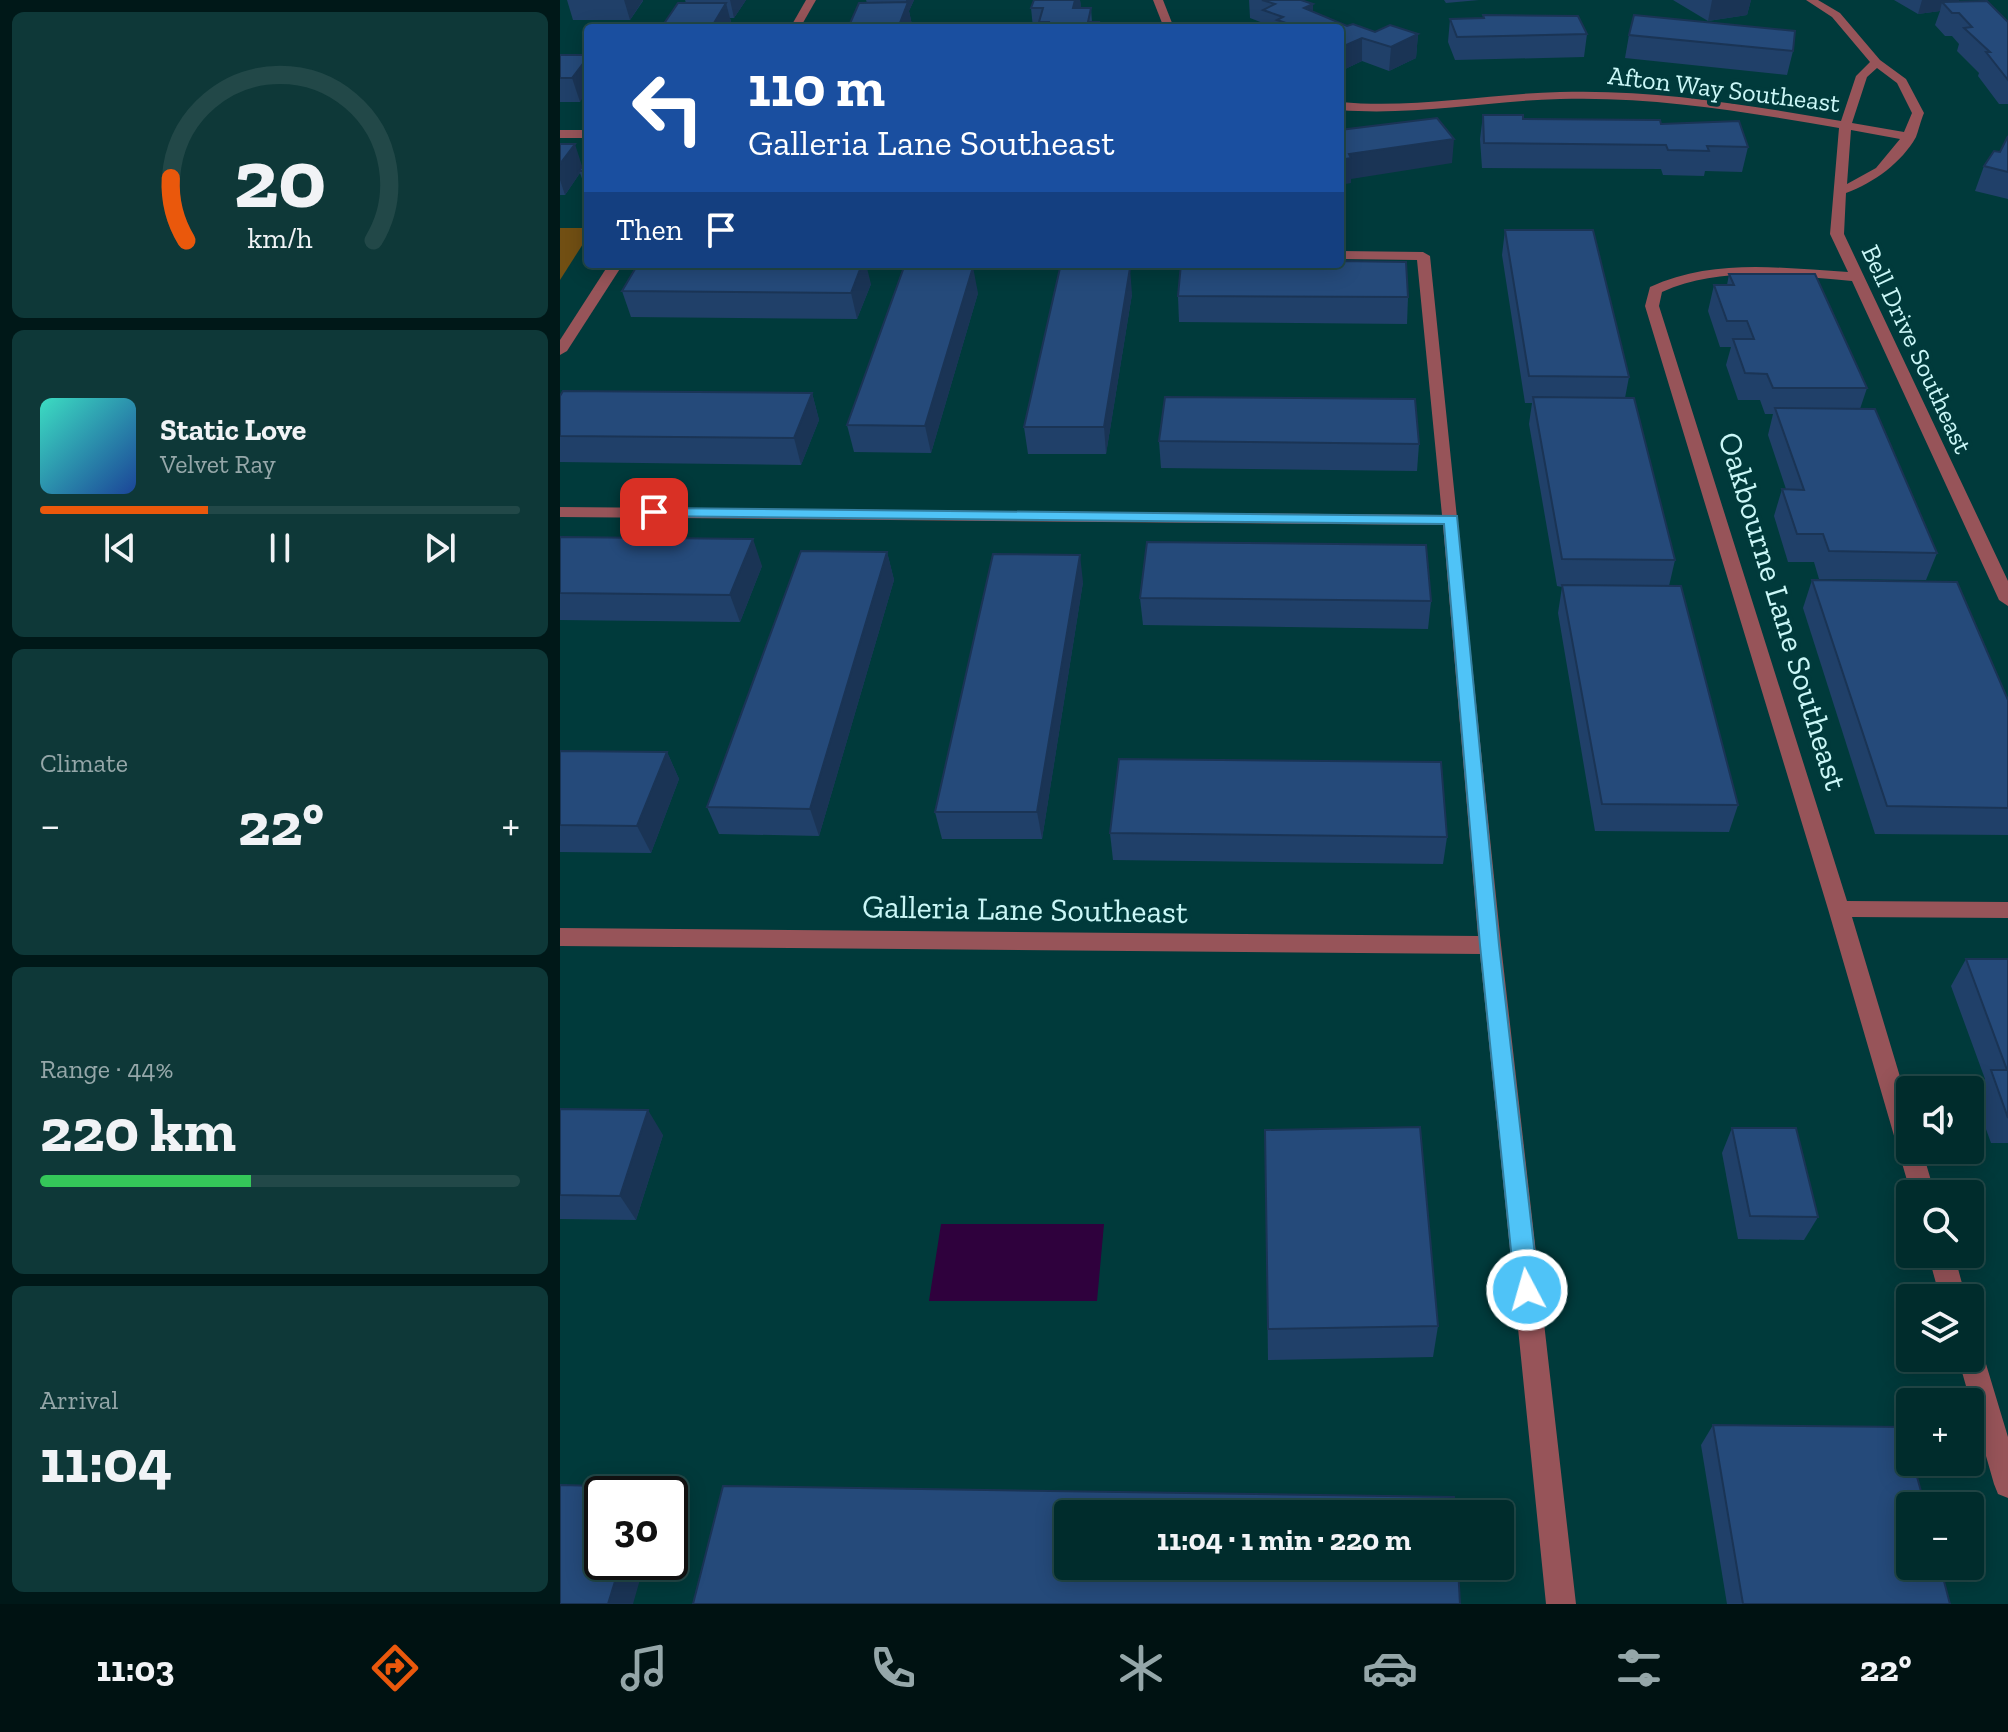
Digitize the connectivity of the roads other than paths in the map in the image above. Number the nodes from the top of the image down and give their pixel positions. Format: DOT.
graph roads {
  1 [pos="811,0"];
  2 [pos="1158,0"];
  3 [pos="1811,0"];
  4 [pos="797,24"];
  5 [pos="1167,24"];
  6 [pos="1876,62"];
  7 [pos="1344,106"];
  8 [pos="1845,126"];
  9 [pos="560,134"];
  10 [pos="584,134"];
  11 [pos="1910,137"];
  12 [pos="1842,190"];
  13 [pos="1344,255"];
  14 [pos="613,268"];
  15 [pos="1857,277"];
  16 [pos="560,351"];
  17 [pos="560,512"];
  18 [pos="1451,520"];
  19 [pos="2008,600"];
  20 [pos="1839,909"];
  21 [pos="2008,910"];
  22 [pos="560,937"];
  23 [pos="1490,945"];
  24 [pos="1896,1102"];
  25 [pos="1975,1372"];
  26 [pos="2008,1484"];
  27 [pos="1561,1604"];
  1 -- 4 [label="street"];
  2 -- 5 [label="street"];
  3 -- 6 [label="street"];
  6 -- 8 [label="street, Bell Drive Southeast"];
  6 -- 11 [label="street, Afton Way Southeast"];
  7 -- 8 [label="street, Afton Way Southeast"];
  8 -- 11 [label="street, Afton Way Southeast"];
  8 -- 12 [label="street, Bell Drive Southeast"];
  9 -- 10 [label="street"];
  11 -- 12 [label="street"];
  12 -- 15 [label="street, Bell Drive Southeast"];
  13 -- 18 [label="street"];
  14 -- 16 [label="street"];
  15 -- 19 [label="street, Bell Drive Southeast"];
  15 -- 20 [label="street, Oakbourne Lane Southeast"];
  17 -- 18 [label="street"];
  18 -- 23 [label="street"];
  20 -- 21 [label="street"];
  20 -- 24 [label="street, Oakbourne Lane Southeast"];
  22 -- 23 [label="street, Galleria Lane Southeast"];
  23 -- 27 [label="street"];
  25 -- 26 [label="street"];
}
